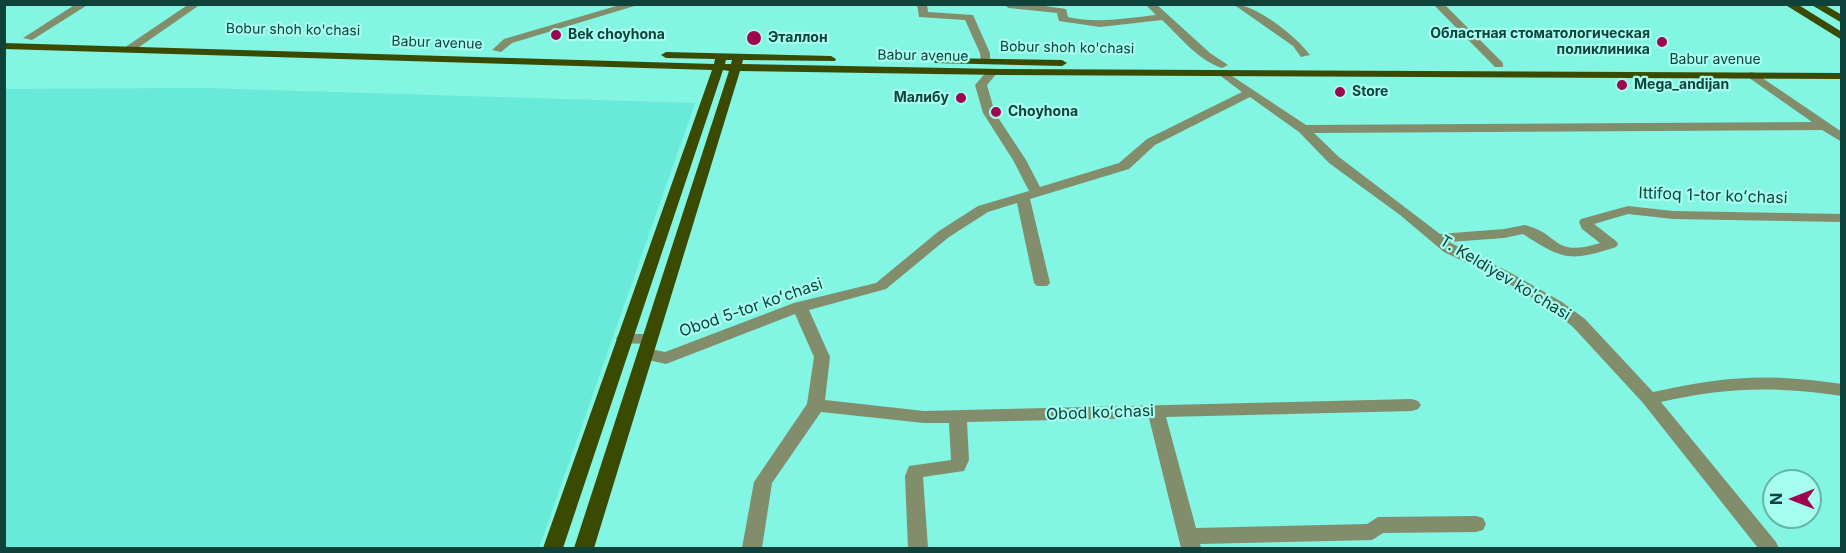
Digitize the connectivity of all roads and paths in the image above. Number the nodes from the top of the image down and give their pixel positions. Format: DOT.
graph roads {
  1 [pos="84,4"];
  2 [pos="196,4"];
  3 [pos="636,4"];
  4 [pos="922,4"];
  5 [pos="1150,4"];
  6 [pos="1238,4"];
  7 [pos="1438,4"];
  8 [pos="1789,4"];
  9 [pos="1815,4"];
  10 [pos="1009,5"];
  11 [pos="1162,17"];
  12 [pos="1842,20"];
  13 [pos="4,37"];
  14 [pos="1842,37"];
  15 [pos="28,38"];
  16 [pos="141,41"];
  17 [pos="4,46"];
  18 [pos="128,50"];
  19 [pos="497,50"];
  20 [pos="1305,55"];
  21 [pos="720,62"];
  22 [pos="737,62"];
  23 [pos="1499,65"];
  24 [pos="1842,66"];
  25 [pos="989,67"];
  26 [pos="1224,70"];
  27 [pos="1751,75"];
  28 [pos="1842,75"];
  29 [pos="1249,93"];
  30 [pos="1824,126"];
  31 [pos="1304,129"];
  32 [pos="1842,138"];
  33 [pos="1030,195"];
  34 [pos="1842,218"];
  35 [pos="1438,239"];
  36 [pos="1042,283"];
  37 [pos="800,307"];
  38 [pos="624,339"];
  39 [pos="647,346"];
  40 [pos="1842,390"];
  41 [pos="1649,399"];
  42 [pos="816,405"];
  43 [pos="1412,405"];
  44 [pos="1156,411"];
  45 [pos="958,417"];
  46 [pos="1476,525"];
  47 [pos="1190,542"];
  48 [pos="553,549"];
  49 [pos="584,549"];
  50 [pos="752,549"];
  51 [pos="918,549"];
  52 [pos="1769,549"];
  1 -- 15 [label="street"];
  2 -- 16 [label="street"];
  3 -- 19 [label="street"];
  4 -- 25 [label="street"];
  5 -- 11 [label="street, T. Keldiyev ko'chasi"];
  6 -- 20 [label="street"];
  7 -- 23 [label="street"];
  8 -- 14 [label="main road"];
  9 -- 12 [label="main road"];
  10 -- 11 [label="street"];
  11 -- 26 [label="street, T. Keldiyev ko'chasi"];
  13 -- 15 [label="main road, Bobur shoh ko'chasi"];
  15 -- 16 [label="main road, Bobur shoh ko'chasi"];
  16 -- 18 [label="street"];
  16 -- 19 [label="main road, Bobur shoh ko'chasi"];
  17 -- 18 [label="main road, Babur avenue"];
  18 -- 21 [label="main road, Babur avenue"];
  19 -- 21 [label="main road, Bobur shoh ko'chasi"];
  21 -- 22 [label="main road, Babur avenue"];
  21 -- 38 [label="main road"];
  22 -- 25 [label="main road, Babur avenue"];
  22 -- 39 [label="main road"];
  23 -- 24 [label="main road"];
  23 -- 26 [label="main road"];
  25 -- 26 [label="main road, Babur avenue"];
  25 -- 33 [label="street"];
  26 -- 27 [label="main road, Babur avenue"];
  26 -- 29 [label="street, T. Keldiyev ko'chasi"];
  27 -- 28 [label="main road, Babur avenue"];
  27 -- 30 [label="street"];
  29 -- 31 [label="street, T. Keldiyev ko'chasi"];
  29 -- 33 [label="street, Obod 5-tor koʻchasi"];
  30 -- 31 [label="street"];
  30 -- 32 [label="street"];
  31 -- 35 [label="street, T. Keldiyev ko'chasi"];
  33 -- 36 [label="street"];
  33 -- 37 [label="street, Obod 5-tor koʻchasi"];
  34 -- 35 [label="street, Ittifoq 1-tor koʻchasi"];
  35 -- 41 [label="street, T. Keldiyev ko'chasi"];
  37 -- 39 [label="street, Obod 5-tor koʻchasi"];
  37 -- 42 [label="street"];
  38 -- 39 [label="street, Obod 5-tor koʻchasi"];
  38 -- 48 [label="main road"];
  39 -- 49 [label="main road"];
  40 -- 41 [label="street"];
  41 -- 52 [label="street, T. Keldiyev ko'chasi"];
  42 -- 45 [label="street, Obod koʻchasi"];
  42 -- 50 [label="street"];
  43 -- 44 [label="street, Obod koʻchasi"];
  44 -- 45 [label="street, Obod koʻchasi"];
  44 -- 47 [label="street"];
  45 -- 51 [label="street"];
  46 -- 47 [label="street"];
}
